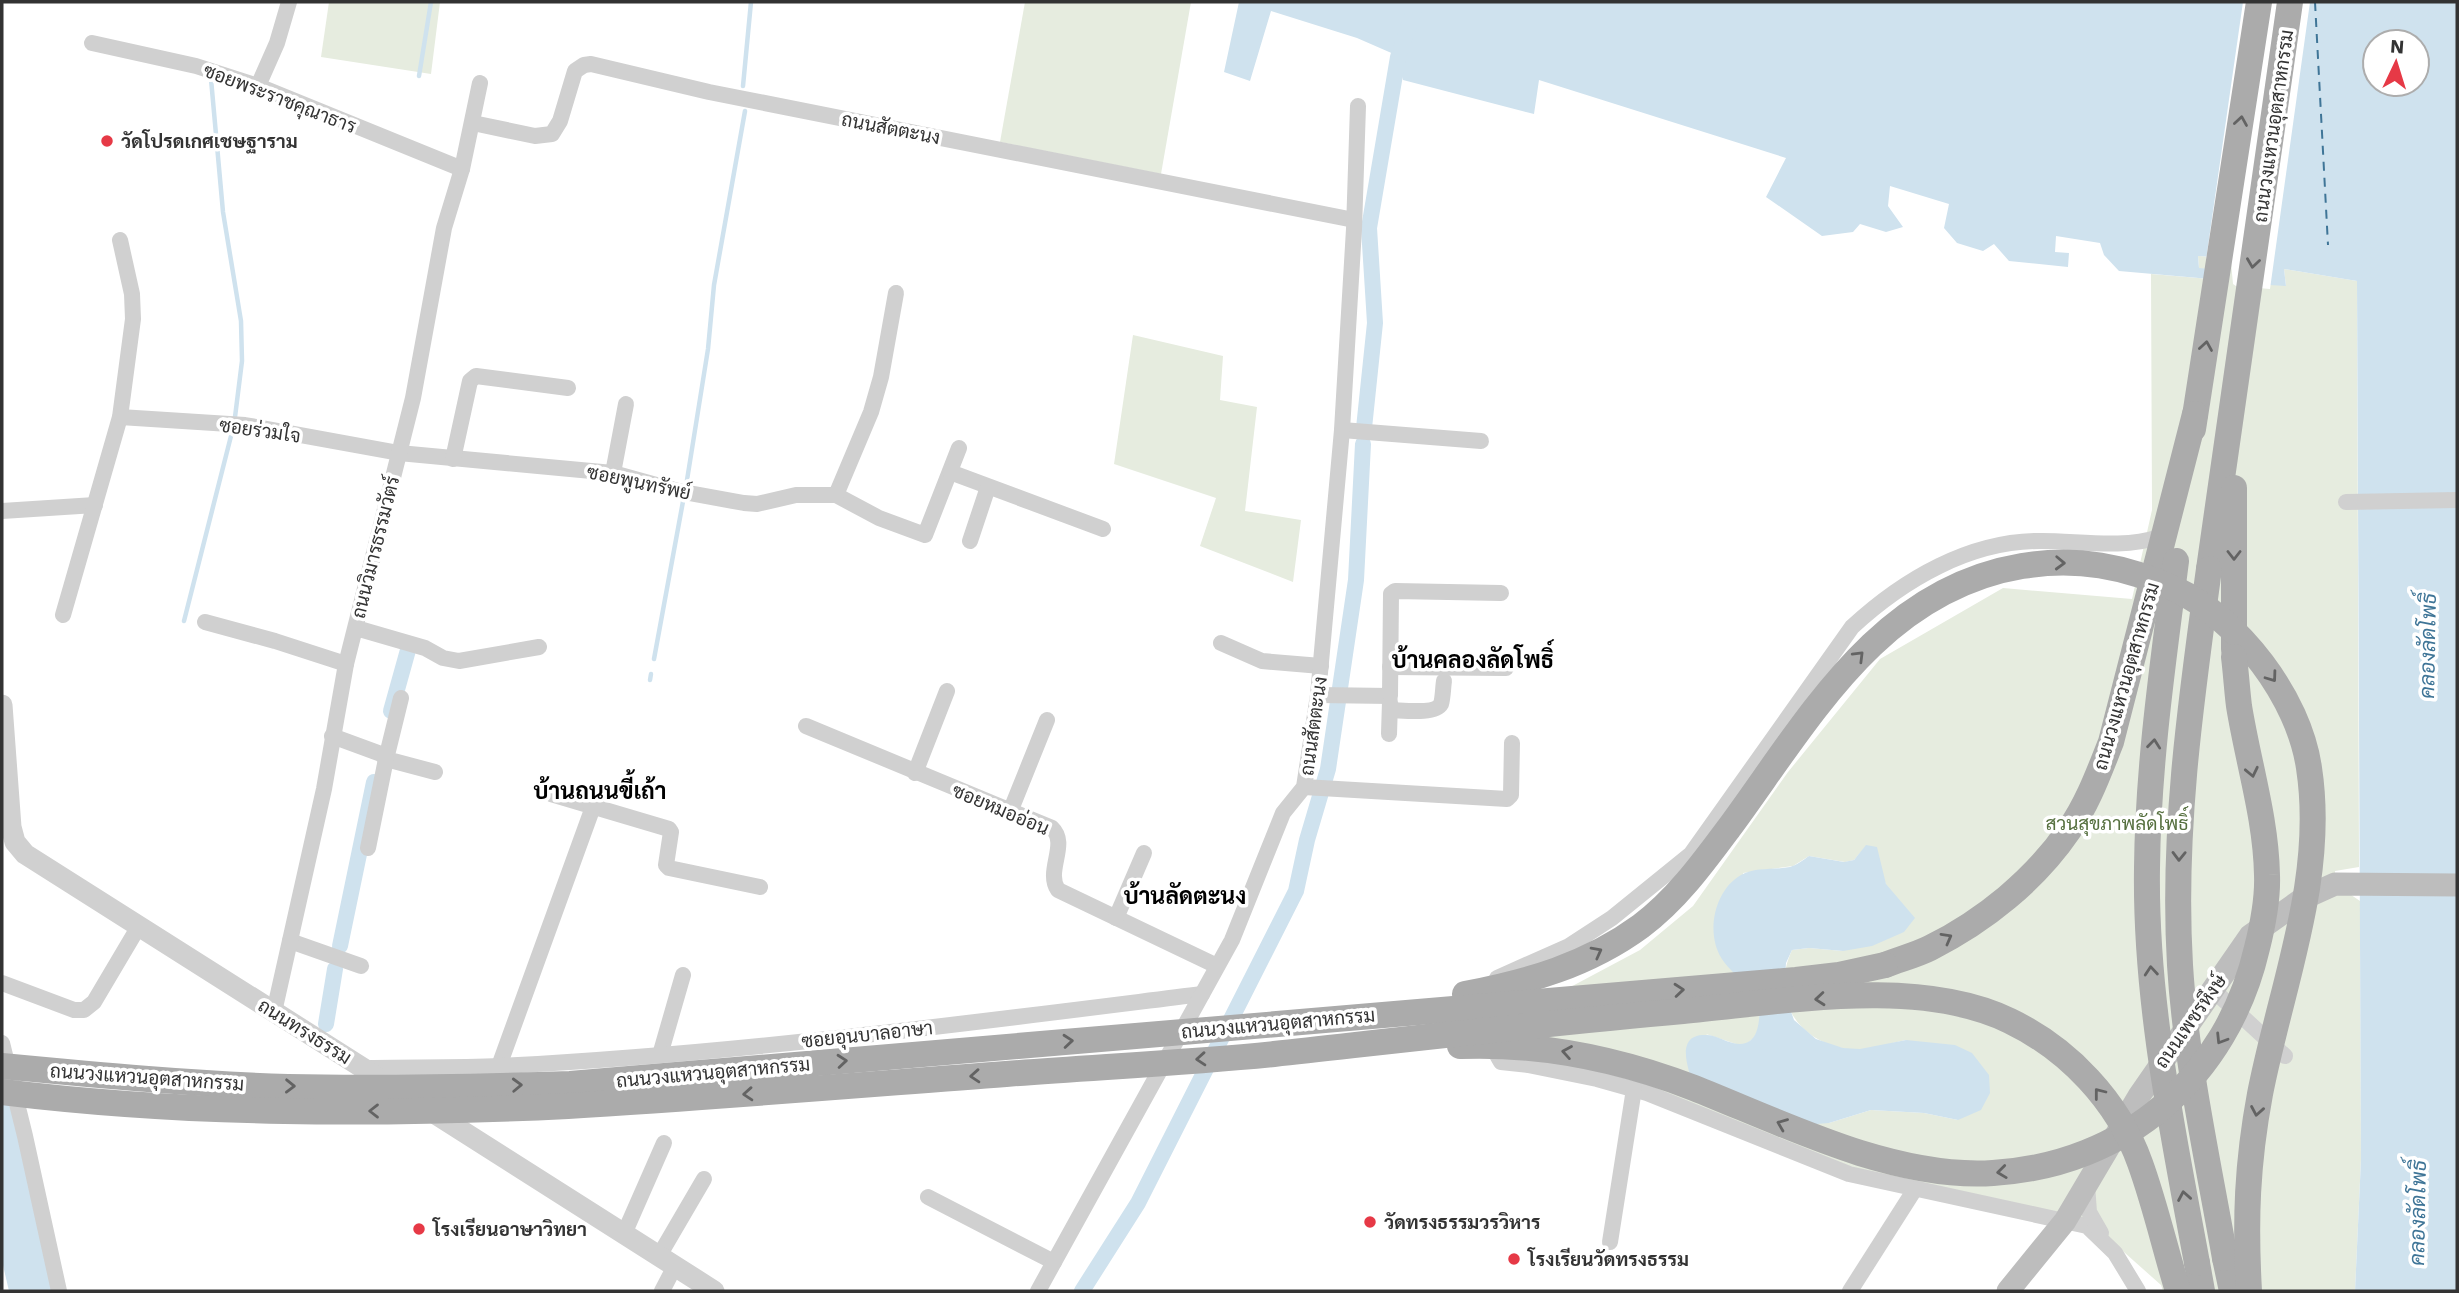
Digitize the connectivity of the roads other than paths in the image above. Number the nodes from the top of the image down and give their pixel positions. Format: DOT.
graph roads {
  1 [pos="289,2"];
  2 [pos="2259,2"];
  3 [pos="2290,2"];
  4 [pos="92,43"];
  5 [pos="480,83"];
  6 [pos="258,86"];
  7 [pos="1358,106"];
  8 [pos="473,124"];
  9 [pos="462,169"];
  10 [pos="1354,220"];
  11 [pos="120,240"];
  12 [pos="897,293"];
  13 [pos="568,388"];
  14 [pos="625,404"];
  15 [pos="2231,413"];
  16 [pos="120,417"];
  17 [pos="2189,425"];
  18 [pos="1342,430"];
  19 [pos="1481,441"];
  20 [pos="958,449"];
  21 [pos="398,453"];
  22 [pos="453,459"];
  23 [pos="950,471"];
  24 [pos="613,473"];
  25 [pos="988,487"];
  26 [pos="835,495"];
  27 [pos="2457,500"];
  28 [pos="2351,501"];
  29 [pos="95,505"];
  30 [pos="2,511"];
  31 [pos="1103,529"];
  32 [pos="970,541"];
  33 [pos="1501,593"];
  34 [pos="63,615"];
  35 [pos="205,622"];
  36 [pos="356,628"];
  37 [pos="1222,643"];
  38 [pos="539,648"];
  39 [pos="346,664"];
  40 [pos="1321,666"];
  41 [pos="1390,667"];
  42 [pos="1506,668"];
  43 [pos="1444,681"];
  44 [pos="947,691"];
  45 [pos="1323,694"];
  46 [pos="401,698"];
  47 [pos="1390,703"];
  48 [pos="2,705"];
  49 [pos="1047,720"];
  50 [pos="806,726"];
  51 [pos="1389,734"];
  52 [pos="331,736"];
  53 [pos="1513,743"];
  54 [pos="386,759"];
  55 [pos="435,772"];
  56 [pos="915,773"];
  57 [pos="1308,787"];
  58 [pos="551,794"];
  59 [pos="593,807"];
  60 [pos="1010,812"];
  61 [pos="7,826"];
  62 [pos="368,848"];
  63 [pos="1143,853"];
  64 [pos="2457,884"];
  65 [pos="760,887"];
  66 [pos="1116,918"];
  67 [pos="139,926"];
  68 [pos="290,941"];
  69 [pos="361,966"];
  70 [pos="1217,967"];
  71 [pos="683,975"];
  72 [pos="2,983"];
  73 [pos="2212,989"];
  74 [pos="1202,994"];
  75 [pos="274,1012"];
  76 [pos="1269,1023"];
  77 [pos="2,1043"];
  78 [pos="1269,1054"];
  79 [pos="660,1055"];
  80 [pos="2285,1056"];
  81 [pos="2,1066"];
  82 [pos="499,1066"];
  83 [pos="363,1068"];
  84 [pos="1634,1089"];
  85 [pos="2,1092"];
  86 [pos="664,1143"];
  87 [pos="704,1179"];
  88 [pos="2087,1183"];
  89 [pos="1915,1189"];
  90 [pos="928,1197"];
  91 [pos="2065,1221"];
  92 [pos="624,1234"];
  93 [pos="1609,1241"];
  94 [pos="2112,1249"];
  95 [pos="667,1261"];
  96 [pos="1054,1262"];
  97 [pos="59,1291"];
  98 [pos="662,1291"];
  99 [pos="715,1291"];
  100 [pos="1038,1291"];
  101 [pos="1850,1291"];
  102 [pos="2008,1291"];
  103 [pos="2138,1291"];
  104 [pos="2178,1291"];
  105 [pos="2202,1291"];
  106 [pos="2232,1291"];
  107 [pos="2249,1291"];
  1 -- 6 [label="street"];
  17 -- 2 [label="main road, ถนนวงแหวนอุตสาหกรรม, one-way"];
  3 -- 15 [label="main road, ถนนวงแหวนอุตสาหกรรม, one-way"];
  4 -- 6 [label="street, ซอยพระราชคุณาธาร"];
  5 -- 8 [label="street, ถนนวิมารธรรมวัตร์"];
  6 -- 9 [label="street, ซอยพระราชคุณาธาร"];
  7 -- 10 [label="street, ถนนสัตตะนง"];
  8 -- 9 [label="street, ถนนวิมารธรรมวัตร์"];
  8 -- 10 [label="street, ถนนสัตตะนง"];
  9 -- 21 [label="street, ถนนวิมารธรรมวัตร์"];
  10 -- 18 [label="street, ถนนสัตตะนง"];
  11 -- 16 [label="street"];
  12 -- 26 [label="street"];
  13 -- 22 [label="street"];
  14 -- 24 [label="street"];
  15 -- 78 [label="main road, one-way, bridge"];
  15 -- 106 [label="main road, ถนนวงแหวนอุตสาหกรรม, one-way, bridge"];
  16 -- 21 [label="street, ซอยร่วมใจ"];
  16 -- 29 [label="street"];
  76 -- 17 [label="main road, ถนนวงแหวนอุตสาหกรรม, one-way, bridge"];
  17 -- 84 [label="street"];
  105 -- 17 [label="main road, ถนนวงแหวนอุตสาหกรรม, one-way, bridge"];
  18 -- 19 [label="street"];
  18 -- 40 [label="street, ถนนสัตตะนง"];
  20 -- 23 [label="street, ซอยพูนทรัพย์"];
  21 -- 22 [label="street, ซอยพูนทรัพย์"];
  21 -- 36 [label="street, ถนนวิมารธรรมวัตร์"];
  22 -- 24 [label="street, ซอยพูนทรัพย์"];
  23 -- 25 [label="street"];
  23 -- 26 [label="street, ซอยพูนทรัพย์"];
  24 -- 26 [label="street, ซอยพูนทรัพย์"];
  25 -- 31 [label="street"];
  25 -- 32 [label="street"];
  27 -- 28 [label="street"];
  29 -- 30 [label="street"];
  29 -- 34 [label="street"];
  33 -- 41 [label="street"];
  35 -- 39 [label="street"];
  36 -- 38 [label="street"];
  36 -- 39 [label="street, ถนนวิมารธรรมวัตร์"];
  37 -- 40 [label="street"];
  39 -- 52 [label="street, ถนนวิมารธรรมวัตร์"];
  40 -- 45 [label="street, ถนนสัตตะนง"];
  41 -- 42 [label="street"];
  41 -- 47 [label="street"];
  43 -- 47 [label="street"];
  44 -- 56 [label="street"];
  45 -- 47 [label="street"];
  45 -- 57 [label="street, ถนนสัตตะนง"];
  46 -- 54 [label="street"];
  47 -- 51 [label="street"];
  48 -- 61 [label="street, ถนนทรงธรรม"];
  49 -- 60 [label="street"];
  50 -- 56 [label="street, ซอยหมออ่อน"];
  52 -- 54 [label="street"];
  52 -- 68 [label="street, ถนนวิมารธรรมวัตร์"];
  53 -- 57 [label="street"];
  54 -- 55 [label="street"];
  54 -- 62 [label="street"];
  56 -- 60 [label="street, ซอยหมออ่อน"];
  57 -- 70 [label="street, ถนนสัตตะนง"];
  58 -- 59 [label="street"];
  59 -- 65 [label="street"];
  59 -- 82 [label="street"];
  60 -- 66 [label="street, ซอยหมออ่อน"];
  61 -- 67 [label="street, ถนนทรงธรรม"];
  63 -- 66 [label="street"];
  64 -- 73 [label="main road, ถนนเพชรหึงษ์"];
  66 -- 70 [label="street, ซอยหมออ่อน"];
  67 -- 72 [label="street"];
  67 -- 75 [label="street, ถนนทรงธรรม"];
  68 -- 69 [label="street"];
  68 -- 75 [label="street, ถนนวิมารธรรมวัตร์"];
  70 -- 74 [label="street, ถนนสัตตะนง"];
  71 -- 79 [label="street"];
  73 -- 80 [label="street"];
  73 -- 88 [label="main road, ถนนเพชรหึงษ์"];
  74 -- 79 [label="street, ซอยอุนบาลอาษา"];
  74 -- 96 [label="street, ถนนสัตตะนง"];
  75 -- 83 [label="street, ถนนทรงธรรม"];
  81 -- 76 [label="main road, ถนนวงแหวนอุตสาหกรรม, one-way, bridge"];
  76 -- 107 [label="main road, one-way, bridge"];
  77 -- 97 [label="street"];
  78 -- 85 [label="main road, ถนนวงแหวนอุตสาหกรรม, one-way, bridge"];
  104 -- 78 [label="main road, ถนนวงแหวนอุตสาหกรรม, one-way, bridge"];
  79 -- 82 [label="street, ซอยอุนบาลอาษา"];
  82 -- 83 [label="street, ซอยอุนบาลอาษา"];
  83 -- 92 [label="street, ถนนทรงธรรม"];
  84 -- 89 [label="street"];
  84 -- 93 [label="street"];
  86 -- 92 [label="street"];
  87 -- 95 [label="street"];
  88 -- 91 [label="main road, ถนนเพชรหึงษ์"];
  88 -- 94 [label="street"];
  89 -- 91 [label="street"];
  89 -- 101 [label="street"];
  90 -- 96 [label="street"];
  91 -- 94 [label="street"];
  91 -- 102 [label="main road, ถนนเพชรหึงษ์"];
  92 -- 95 [label="street, ถนนทรงธรรม"];
  94 -- 103 [label="street"];
  95 -- 98 [label="street"];
  95 -- 99 [label="street, ถนนทรงธรรม"];
  96 -- 100 [label="street, ถนนสัตตะนง"];
}
